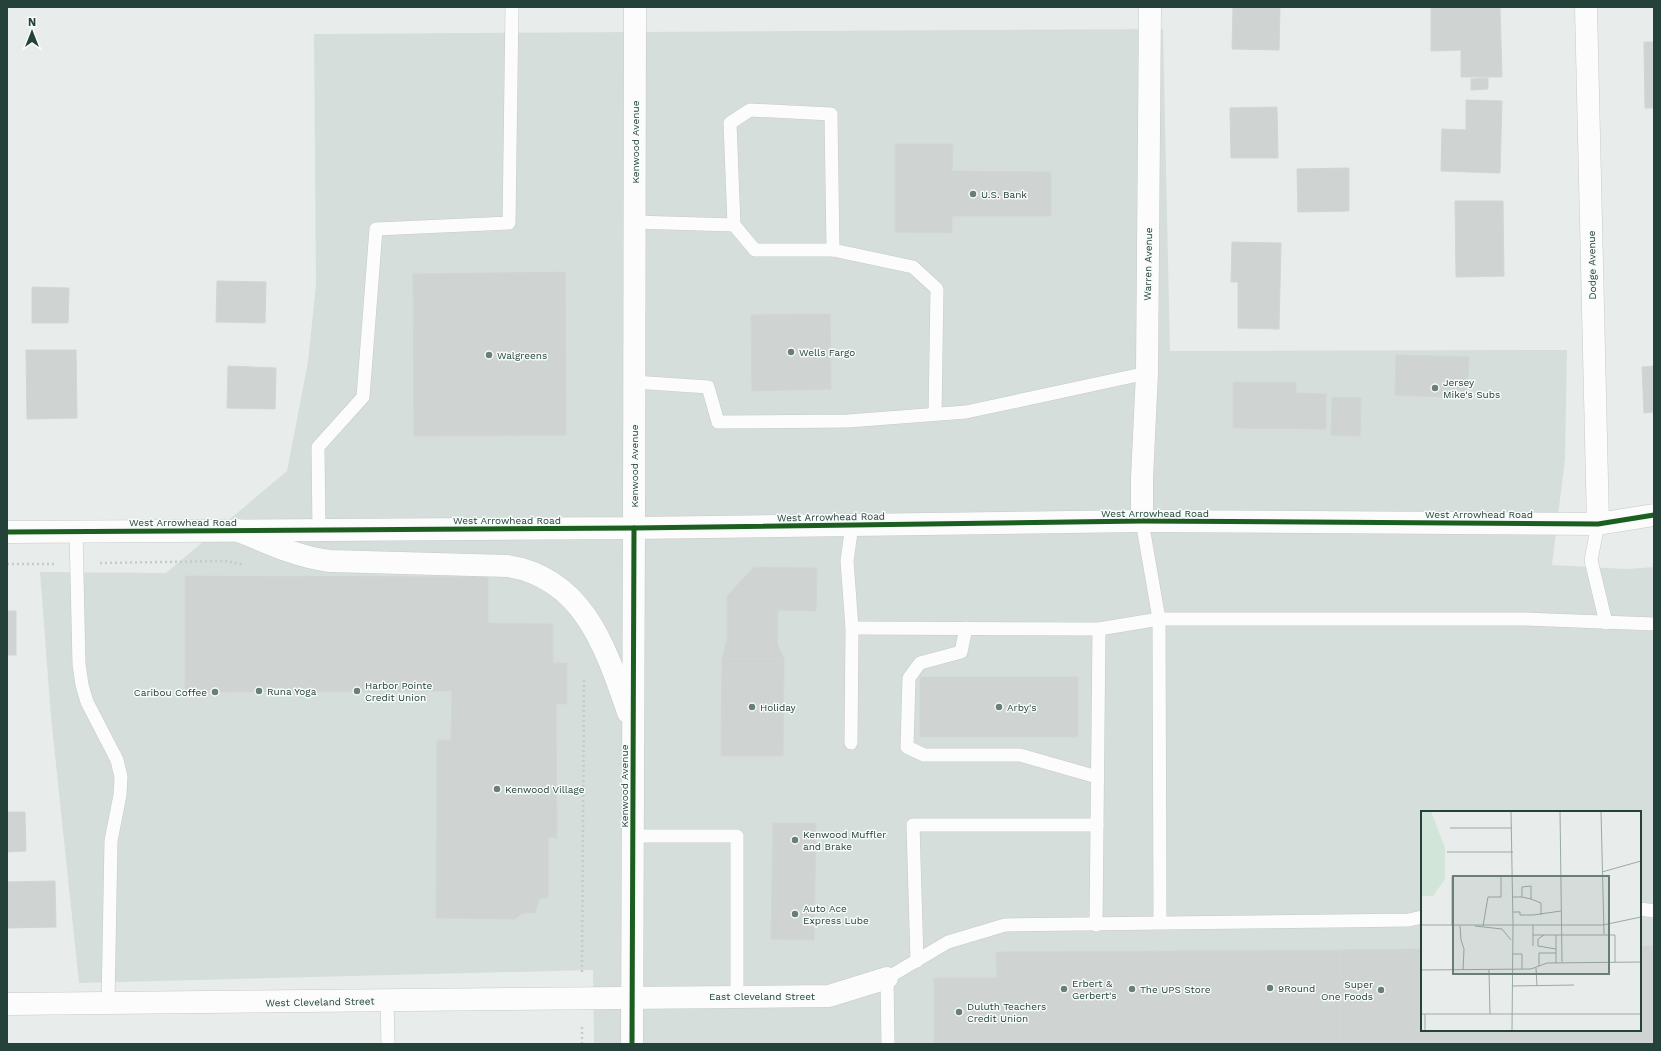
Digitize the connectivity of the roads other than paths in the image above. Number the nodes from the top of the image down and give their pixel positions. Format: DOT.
graph roads {
  1 [pos="512,7"];
  2 [pos="635,7"];
  3 [pos="1150,7"];
  4 [pos="1586,7"];
  5 [pos="634,222"];
  6 [pos="734,225"];
  7 [pos="833,250"];
  8 [pos="1146,373"];
  9 [pos="634,382"];
  10 [pos="935,414"];
  11 [pos="1654,515"];
  12 [pos="1142,521"];
  13 [pos="1598,524"];
  14 [pos="852,525"];
  15 [pos="634,528"];
  16 [pos="237,530"];
  17 [pos="319,530"];
  18 [pos="7,532"];
  19 [pos="76,532"];
  20 [pos="1159,619"];
  21 [pos="1606,623"];
  22 [pos="1654,624"];
  23 [pos="852,628"];
  24 [pos="966,628"];
  25 [pos="1099,629"];
  26 [pos="633,728"];
  27 [pos="851,743"];
  28 [pos="1097,777"];
  29 [pos="1097,825"];
  30 [pos="633,836"];
  31 [pos="1641,910"];
  32 [pos="1654,911"];
  33 [pos="1421,917"];
  34 [pos="1160,922"];
  35 [pos="1096,925"];
  36 [pos="917,960"];
  37 [pos="887,978"];
  38 [pos="737,996"];
  39 [pos="633,998"];
  40 [pos="387,1001"];
  41 [pos="7,1004"];
  42 [pos="108,1004"];
  43 [pos="388,1044"];
  44 [pos="632,1044"];
  45 [pos="888,1044"];
  1 -- 17 [label="lane"];
  2 -- 5 [label="street, Kenwood Avenue"];
  3 -- 8 [label="street, Warren Avenue"];
  4 -- 13 [label="street, Dodge Avenue"];
  5 -- 6 [label="lane"];
  5 -- 9 [label="street, Kenwood Avenue"];
  6 -- 7 [label="lane"];
  6 -- 7 [label="lane"];
  7 -- 10 [label="lane"];
  8 -- 10 [label="lane"];
  8 -- 12 [label="street, Warren Avenue"];
  9 -- 10 [label="lane"];
  9 -- 15 [label="street, Kenwood Avenue"];
  11 -- 13 [label="street, West Arrowhead Road"];
  12 -- 13 [label="street, West Arrowhead Road"];
  12 -- 14 [label="street, West Arrowhead Road"];
  12 -- 20 [label="lane"];
  13 -- 21 [label="lane"];
  14 -- 15 [label="street, West Arrowhead Road"];
  14 -- 23 [label="lane"];
  15 -- 17 [label="street, West Arrowhead Road"];
  15 -- 26 [label="street, Kenwood Avenue"];
  16 -- 17 [label="street, West Arrowhead Road"];
  16 -- 19 [label="street, West Arrowhead Road"];
  16 -- 26 [label="street"];
  18 -- 19 [label="street, West Arrowhead Road"];
  19 -- 42 [label="lane"];
  20 -- 21 [label="lane"];
  20 -- 25 [label="lane"];
  20 -- 34 [label="lane"];
  21 -- 22 [label="lane"];
  23 -- 24 [label="lane"];
  23 -- 27 [label="lane"];
  24 -- 25 [label="lane"];
  24 -- 28 [label="lane"];
  25 -- 28 [label="lane"];
  26 -- 30 [label="street, Kenwood Avenue"];
  28 -- 29 [label="lane"];
  29 -- 35 [label="lane"];
  29 -- 36 [label="lane"];
  30 -- 38 [label="lane"];
  30 -- 39 [label="street, Kenwood Avenue"];
  31 -- 32 [label="lane"];
  33 -- 34 [label="lane"];
  34 -- 35 [label="lane"];
  35 -- 36 [label="lane"];
  36 -- 37 [label="lane"];
  37 -- 38 [label="street, East Cleveland Street"];
  37 -- 45 [label="lane"];
  38 -- 39 [label="street, East Cleveland Street"];
  39 -- 40 [label="street, West Cleveland Street"];
  39 -- 44 [label="street, Kenwood Avenue"];
  40 -- 42 [label="street, West Cleveland Street"];
  40 -- 43 [label="lane"];
  41 -- 42 [label="street, West Cleveland Street"];
}
